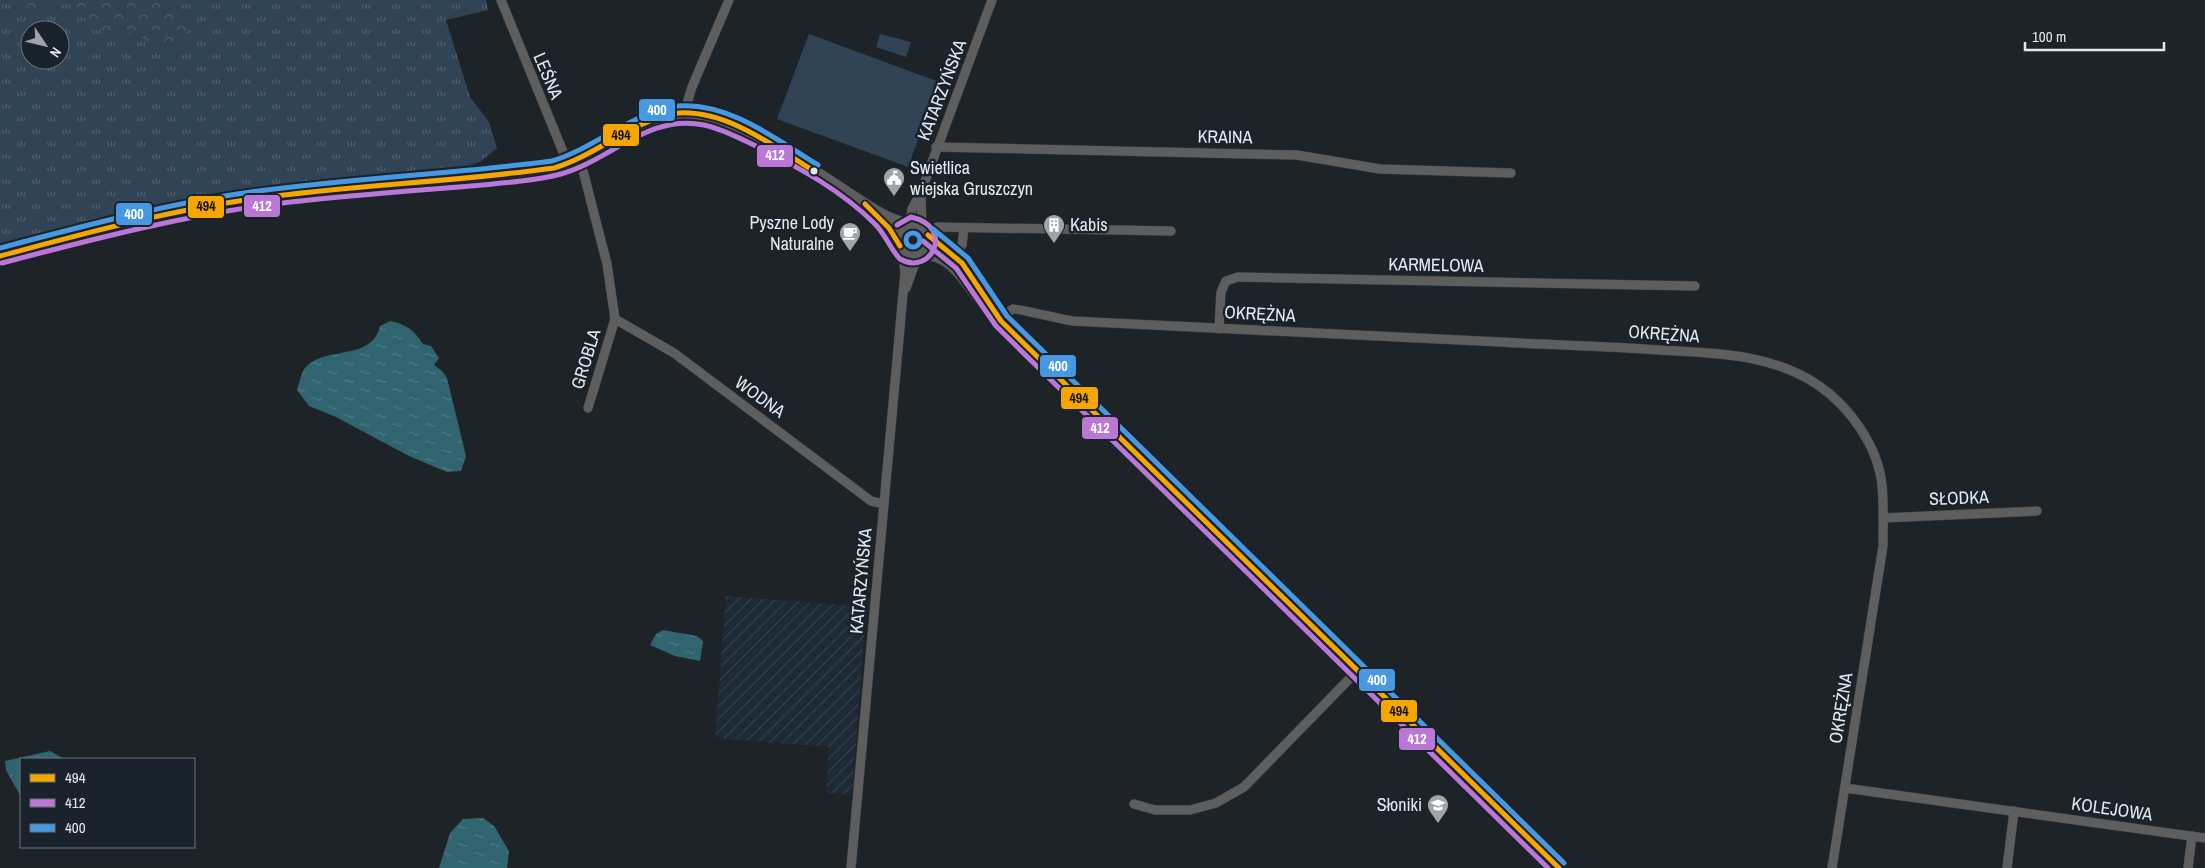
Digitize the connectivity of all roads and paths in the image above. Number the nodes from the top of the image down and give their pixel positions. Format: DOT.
graph roads {
  1 [pos="501,0"];
  2 [pos="729,0"];
  3 [pos="992,0"];
  4 [pos="684,113"];
  5 [pos="936,147"];
  6 [pos="580,159"];
  7 [pos="568,164"];
  8 [pos="1511,173"];
  9 [pos="921,192"];
  10 [pos="864,204"];
  11 [pos="910,224"];
  12 [pos="937,227"];
  13 [pos="964,228"];
  14 [pos="1171,231"];
  15 [pos="925,232"];
  16 [pos="900,247"];
  17 [pos="918,255"];
  18 [pos="0,256"];
  19 [pos="952,259"];
  20 [pos="1695,286"];
  21 [pos="902,298"];
  22 [pos="615,319"];
  23 [pos="1001,321"];
  24 [pos="1219,329"];
  25 [pos="588,408"];
  26 [pos="884,504"];
  27 [pos="2037,511"];
  28 [pos="1883,518"];
  29 [pos="1357,671"];
  30 [pos="1845,788"];
  31 [pos="1134,804"];
  32 [pos="2014,811"];
  33 [pos="2192,836"];
  34 [pos="2205,838"];
  35 [pos="851,868"];
  36 [pos="1559,868"];
  37 [pos="1832,868"];
  38 [pos="2007,868"];
  39 [pos="2188,868"];
  1 -- 7 [label="street, LEŚNA"];
  2 -- 4 [label="street"];
  3 -- 5 [label="street, KATARZYŃSKA"];
  4 -- 6 [label="street"];
  4 -- 10 [label="street"];
  5 -- 8 [label="street, KRAINA"];
  5 -- 9 [label="street, KATARZYŃSKA"];
  6 -- 7 [label="street"];
  6 -- 22 [label="street"];
  7 -- 18 [label="street"];
  9 -- 11 [label="street, KATARZYŃSKA"];
  9 -- 15 [label="street, KATARZYŃSKA"];
  10 -- 11 [label="street"];
  10 -- 16 [label="street"];
  11 -- 15 [label="street"];
  11 -- 16 [label="street"];
  12 -- 13 [label="street"];
  13 -- 14 [label="street"];
  13 -- 19 [label="street"];
  15 -- 17 [label="street"];
  15 -- 19 [label="street"];
  16 -- 17 [label="street"];
  16 -- 21 [label="street, KATARZYŃSKA"];
  17 -- 19 [label="street"];
  17 -- 21 [label="street, KATARZYŃSKA"];
  19 -- 23 [label="street"];
  20 -- 24 [label="street, KARMELOWA"];
  21 -- 26 [label="street, KATARZYŃSKA"];
  22 -- 25 [label="street, GROBLA"];
  22 -- 26 [label="street, WODNA"];
  23 -- 24 [label="street, OKRĘŻNA"];
  23 -- 29 [label="street"];
  24 -- 28 [label="street, OKRĘŻNA"];
  26 -- 35 [label="street, KATARZYŃSKA"];
  27 -- 28 [label="street, SŁODKA"];
  28 -- 30 [label="street, OKRĘŻNA"];
  29 -- 31 [label="street"];
  29 -- 36 [label="street"];
  30 -- 32 [label="street, KOLEJOWA"];
  30 -- 37 [label="street, OKRĘŻNA"];
  32 -- 33 [label="street, KOLEJOWA"];
  32 -- 38 [label="street"];
  33 -- 34 [label="street, KOLEJOWA"];
  33 -- 39 [label="street"];
}
